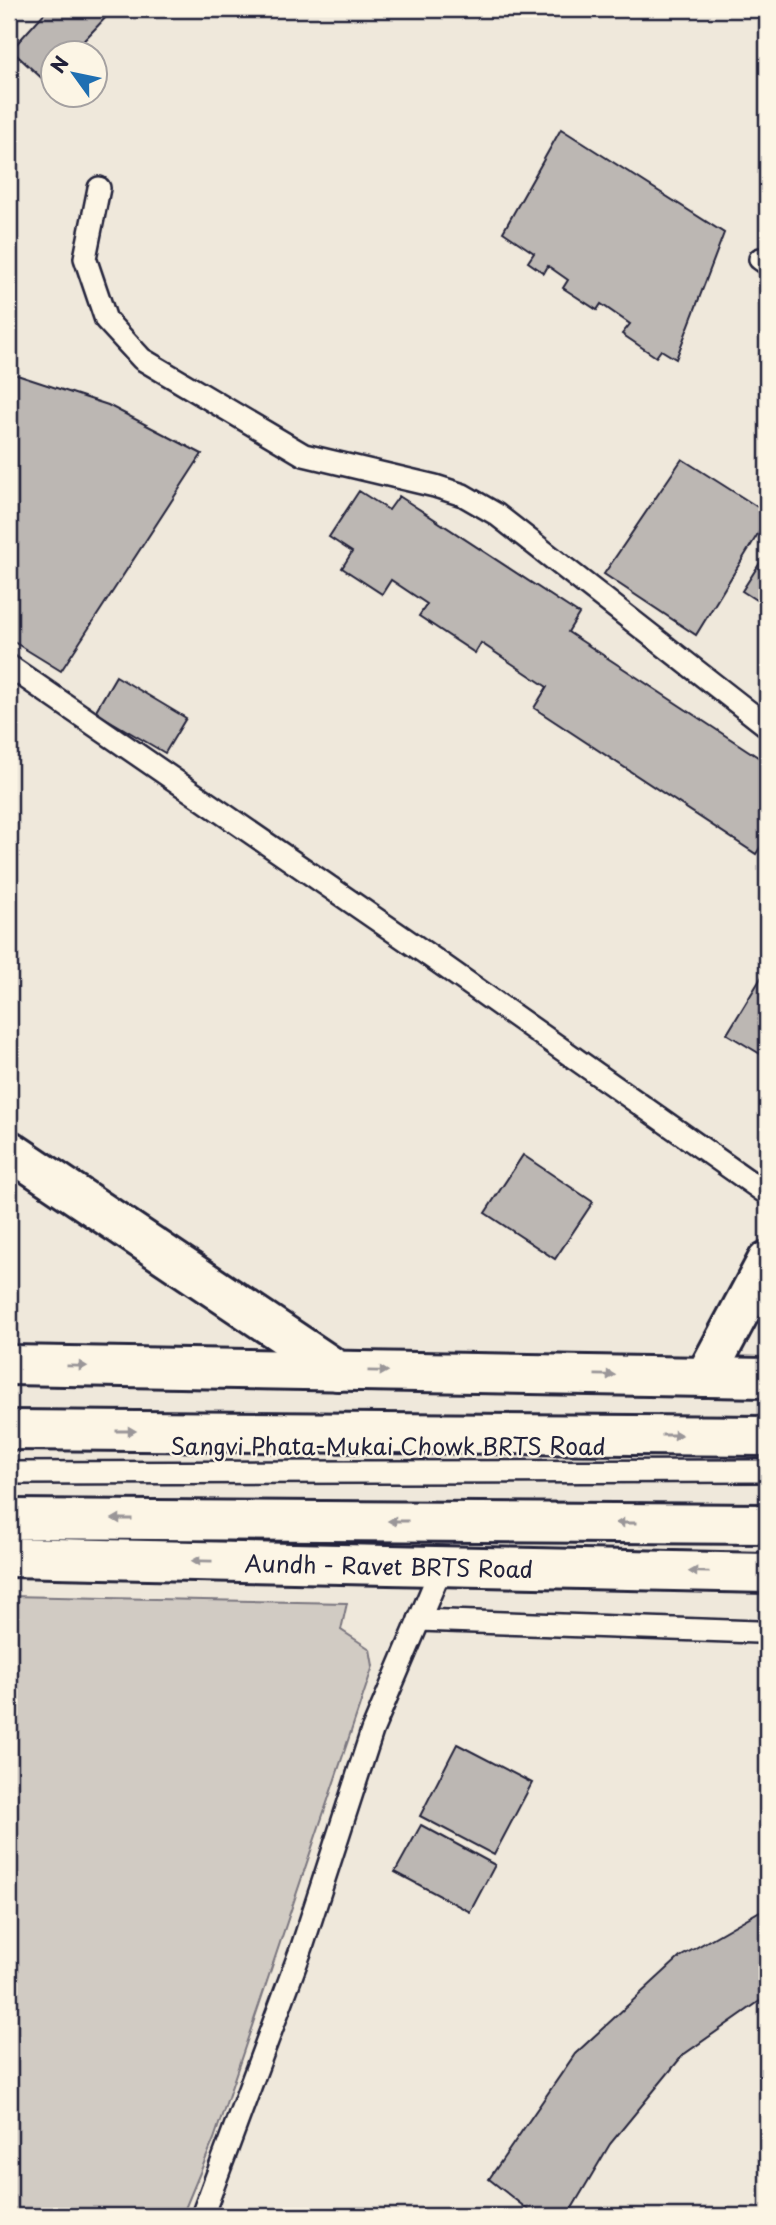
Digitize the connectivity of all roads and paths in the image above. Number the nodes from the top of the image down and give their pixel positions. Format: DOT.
graph roads {
  1 [pos="99,188"];
  2 [pos="9,666"];
  3 [pos="767,726"];
  4 [pos="9,1150"];
  5 [pos="767,1194"];
  6 [pos="767,1261"];
  7 [pos="9,1365"];
  8 [pos="338,1371"];
  9 [pos="705,1377"];
  10 [pos="767,1378"];
  11 [pos="9,1430"];
  12 [pos="767,1436"];
  13 [pos="767,1471"];
  14 [pos="9,1473"];
  15 [pos="9,1518"];
  16 [pos="767,1524"];
  17 [pos="9,1557"];
  18 [pos="442,1566"];
  19 [pos="767,1573"];
  20 [pos="419,1619"];
  21 [pos="757,1632"];
  22 [pos="202,2216"];
  1 -- 3 [label="lane"];
  2 -- 5 [label="lane"];
  4 -- 8 [label="street"];
  6 -- 9 [label="street"];
  7 -- 8 [label="street, one-way"];
  8 -- 9 [label="street, one-way"];
  9 -- 10 [label="street"];
  11 -- 12 [label="street, one-way"];
  13 -- 14 [label="lane, Sangvi Phata-Mukai Chowk BRTS Road"];
  16 -- 15 [label="street, one-way"];
  18 -- 17 [label="street, Aundh - Ravet BRTS Road, one-way"];
  19 -- 18 [label="street, Aundh - Ravet BRTS Road, one-way"];
  18 -- 20 [label="lane"];
  20 -- 21 [label="lane"];
  20 -- 22 [label="lane"];
}
